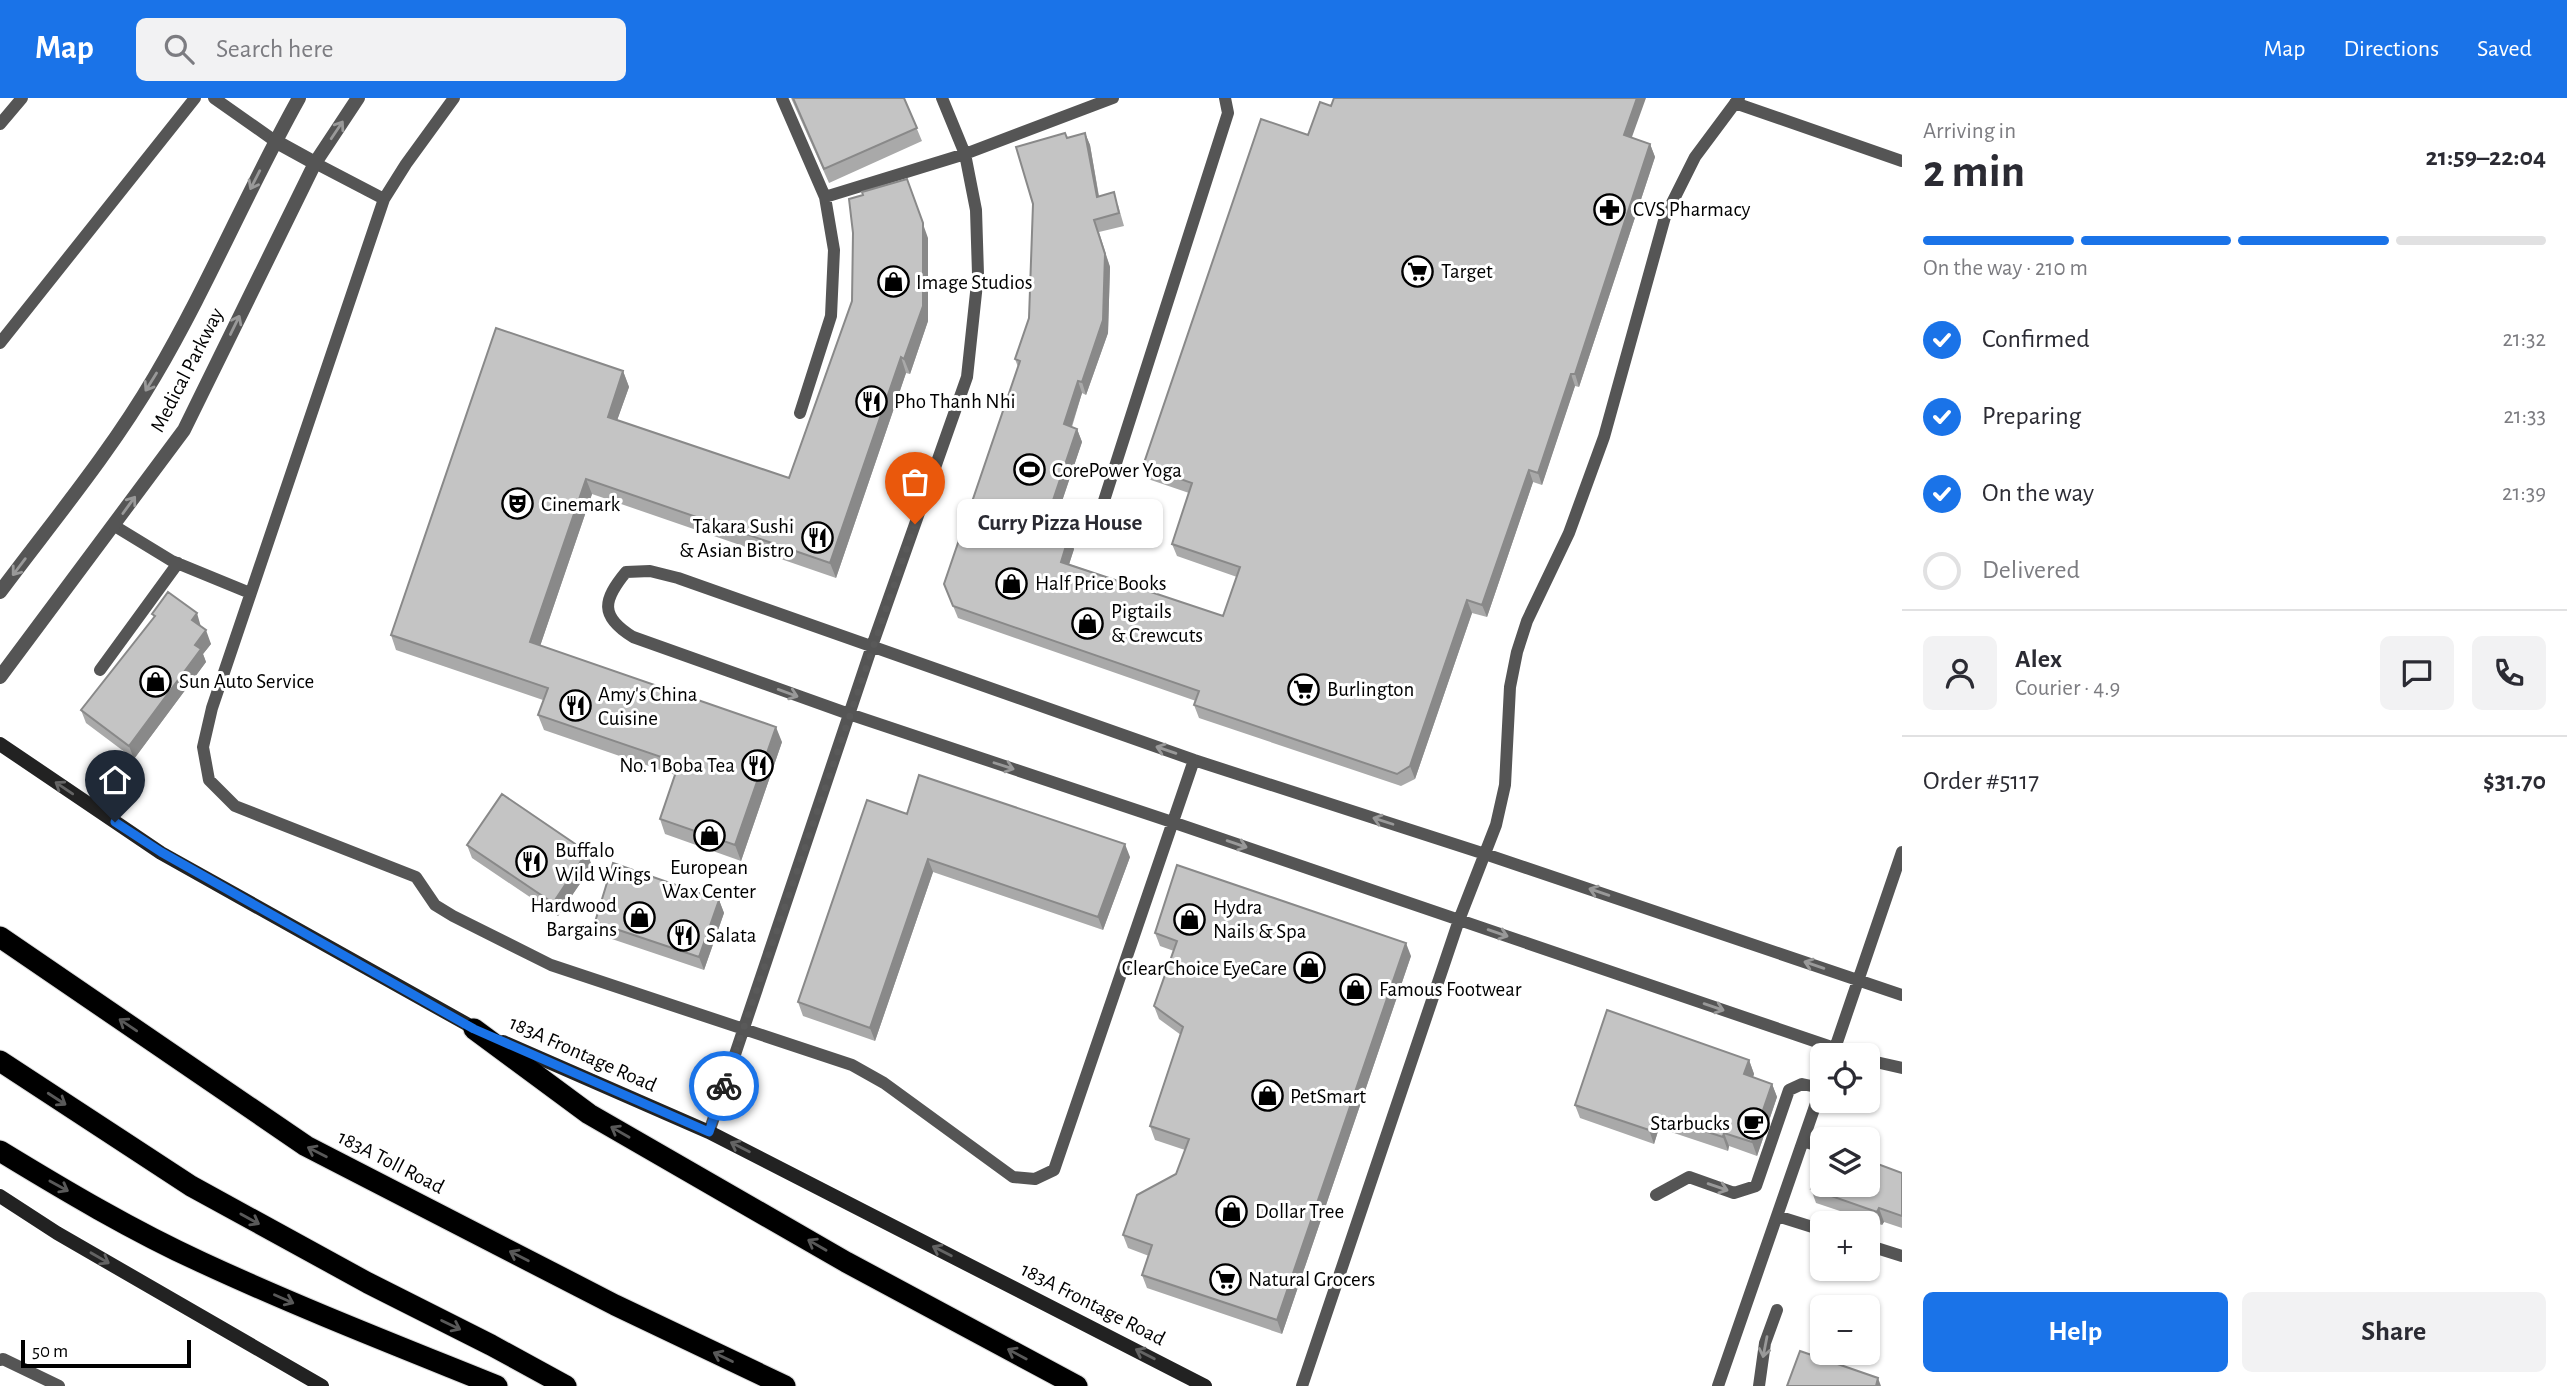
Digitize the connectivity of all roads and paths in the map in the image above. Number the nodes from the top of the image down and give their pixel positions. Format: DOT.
graph roads {
  1 [pos="22,98"];
  2 [pos="195,98"];
  3 [pos="214,98"];
  4 [pos="299,98"];
  5 [pos="359,98"];
  6 [pos="454,98"];
  7 [pos="782,98"];
  8 [pos="942,98"];
  9 [pos="1113,98"];
  10 [pos="1225,98"];
  11 [pos="1737,100"];
  12 [pos="0,124"];
  13 [pos="275,141"];
  14 [pos="965,153"];
  15 [pos="1902,161"];
  16 [pos="315,163"];
  17 [pos="825,197"];
  18 [pos="384,199"];
  19 [pos="0,343"];
  20 [pos="800,414"];
  21 [pos="1102,507"];
  22 [pos="113,526"];
  23 [pos="178,564"];
  24 [pos="0,592"];
  25 [pos="250,593"];
  26 [pos="872,646"];
  27 [pos="100,670"];
  28 [pos="0,677"];
  29 [pos="849,714"];
  30 [pos="0,744"];
  31 [pos="1194,760"];
  32 [pos="1172,822"];
  33 [pos="1902,852"];
  34 [pos="1485,854"];
  35 [pos="1459,920"];
  36 [pos="0,937"];
  37 [pos="1858,981"];
  38 [pos="1902,995"];
  39 [pos="474,1029"];
  40 [pos="744,1030"];
  41 [pos="1837,1043"];
  42 [pos="1810,1044"];
  43 [pos="0,1061"];
  44 [pos="1880,1062"];
  45 [pos="1902,1068"];
  46 [pos="1810,1085"];
  47 [pos="1812,1113"];
  48 [pos="709,1132"];
  49 [pos="1803,1141"];
  50 [pos="1810,1143"];
  51 [pos="0,1151"];
  52 [pos="1656,1195"];
  53 [pos="0,1196"];
  54 [pos="1777,1216"];
  55 [pos="1810,1226"];
  56 [pos="1880,1249"];
  57 [pos="1902,1256"];
  58 [pos="1777,1310"];
  59 [pos="0,1360"];
  60 [pos="306,1382"];
  61 [pos="59,1386"];
  62 [pos="322,1386"];
  63 [pos="497,1386"];
  64 [pos="566,1386"];
  65 [pos="785,1386"];
  66 [pos="1077,1386"];
  67 [pos="1205,1386"];
  68 [pos="1302,1386"];
  69 [pos="1718,1386"];
  70 [pos="1759,1386"];
  1 -- 12 [label="lane"];
  2 -- 19 [label="lane"];
  3 -- 13 [label="lane"];
  4 -- 13 [label="street, Medical Parkway"];
  16 -- 5 [label="street, Medical Parkway, one-way"];
  6 -- 18 [label="lane"];
  7 -- 17 [label="lane"];
  8 -- 14 [label="lane"];
  9 -- 14 [label="lane"];
  10 -- 21 [label="lane"];
  11 -- 15 [label="lane"];
  11 -- 34 [label="lane"];
  13 -- 16 [label="street"];
  13 -- 24 [label="street, Medical Parkway, one-way"];
  14 -- 17 [label="lane"];
  14 -- 26 [label="lane"];
  16 -- 18 [label="lane"];
  22 -- 16 [label="street, Medical Parkway, one-way"];
  17 -- 20 [label="lane"];
  18 -- 25 [label="lane"];
  22 -- 23 [label="lane"];
  22 -- 28 [label="street, Medical Parkway"];
  23 -- 25 [label="lane"];
  23 -- 27 [label="lane"];
  25 -- 40 [label="lane"];
  26 -- 29 [label="lane"];
  26 -- 29 [label="lane, one-way"];
  31 -- 26 [label="lane, one-way"];
  29 -- 32 [label="lane, one-way"];
  29 -- 40 [label="lane"];
  39 -- 30 [label="main road, 183A Frontage Road, one-way"];
  31 -- 32 [label="lane"];
  34 -- 31 [label="lane, one-way"];
  32 -- 35 [label="lane, one-way"];
  32 -- 40 [label="lane"];
  33 -- 37 [label="lane"];
  34 -- 35 [label="lane"];
  37 -- 34 [label="lane, one-way"];
  35 -- 42 [label="lane, one-way"];
  35 -- 68 [label="lane"];
  65 -- 36 [label="highway, 183A Toll Road, one-way"];
  37 -- 38 [label="lane"];
  37 -- 41 [label="lane"];
  39 -- 48 [label="main road, 183A Frontage Road"];
  66 -- 39 [label="highway, one-way"];
  40 -- 48 [label="lane"];
  43 -- 64 [label="highway, one-way"];
  44 -- 45 [label="lane"];
  52 -- 46 [label="lane, one-way"];
  47 -- 49 [label="lane"];
  67 -- 48 [label="main road, 183A Frontage Road, one-way"];
  49 -- 50 [label="lane"];
  49 -- 54 [label="lane"];
  51 -- 63 [label="highway, one-way"];
  53 -- 60 [label="main road, one-way"];
  54 -- 55 [label="lane"];
  54 -- 69 [label="lane"];
  56 -- 57 [label="lane"];
  58 -- 70 [label="lane, one-way"];
  59 -- 61 [label="lane"];
  60 -- 62 [label="main road"];
}
